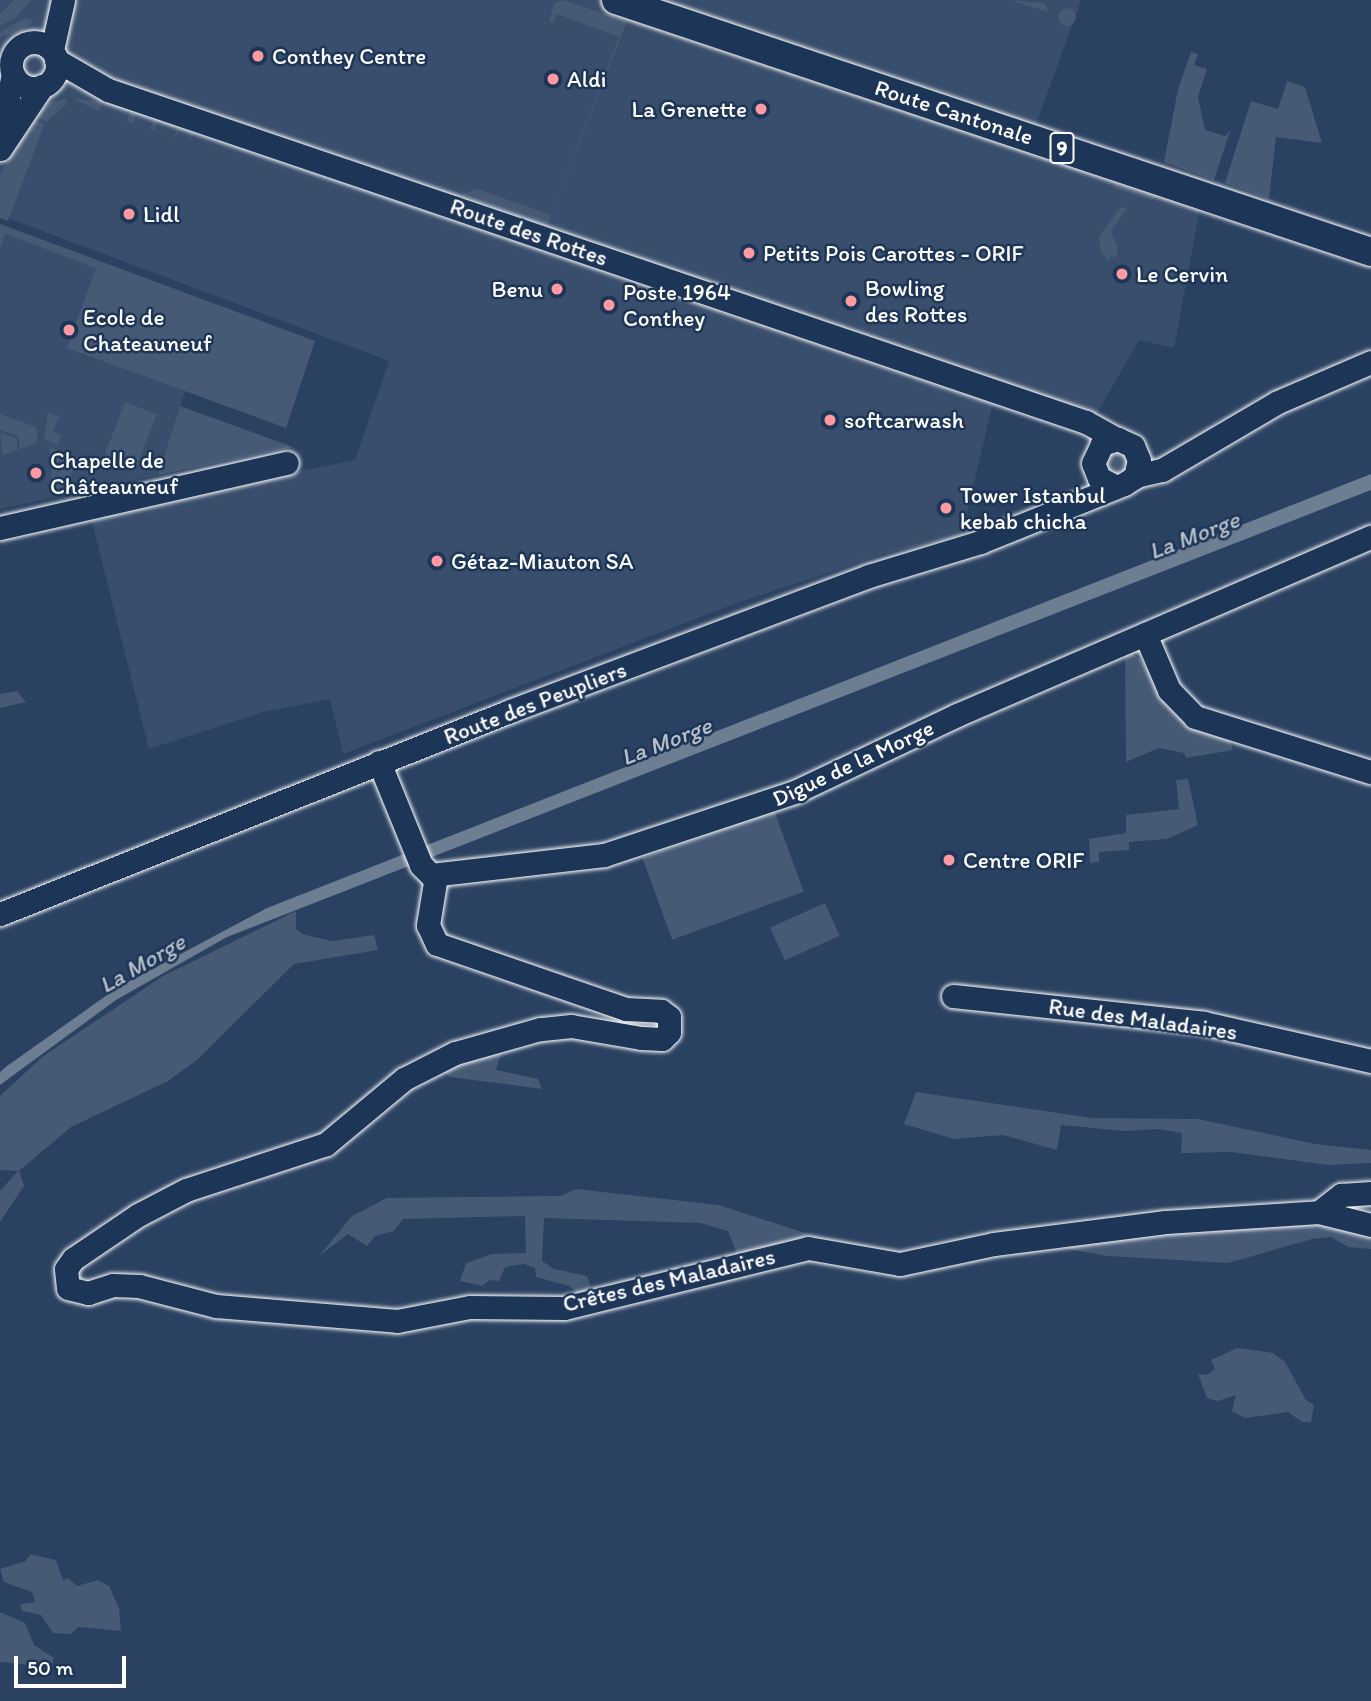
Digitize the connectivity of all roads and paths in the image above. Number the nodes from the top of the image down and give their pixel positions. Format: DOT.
graph roads {
  1 [pos="52,0"];
  2 [pos="63,0"];
  3 [pos="616,0"];
  4 [pos="16,45"];
  5 [pos="54,55"];
  6 [pos="9,69"];
  7 [pos="44,85"];
  8 [pos="108,90"];
  9 [pos="0,136"];
  10 [pos="0,149"];
  11 [pos="1371,252"];
  12 [pos="1371,362"];
  13 [pos="1068,416"];
  14 [pos="1117,439"];
  15 [pos="1136,452"];
  16 [pos="1178,460"];
  17 [pos="1094,461"];
  18 [pos="287,463"];
  19 [pos="1125,481"];
  20 [pos="1073,502"];
  21 [pos="0,528"];
  22 [pos="1371,537"];
  23 [pos="1145,634"];
  24 [pos="379,762"];
  25 [pos="1371,772"];
  26 [pos="423,862"];
  27 [pos="0,914"];
  28 [pos="953,996"];
  29 [pos="1371,1061"];
  30 [pos="1371,1192"];
  31 [pos="1319,1212"];
  32 [pos="1371,1225"];
  1 -- 4 [label="street"];
  2 -- 5 [label="street"];
  3 -- 11 [label="main road, Route Cantonale / 9"];
  4 -- 5 [label="street"];
  4 -- 6 [label="street"];
  5 -- 7 [label="street"];
  5 -- 8 [label="street, Route des Rottes"];
  6 -- 7 [label="street"];
  6 -- 9 [label="street"];
  7 -- 8 [label="street, Route des Rottes"];
  7 -- 10 [label="street"];
  8 -- 13 [label="street, Route des Rottes"];
  12 -- 16 [label="street, Route des Peupliers"];
  13 -- 14 [label="street, Route des Rottes"];
  13 -- 17 [label="street"];
  14 -- 15 [label="street"];
  14 -- 17 [label="street"];
  15 -- 16 [label="street"];
  15 -- 19 [label="street"];
  16 -- 19 [label="street, Route des Peupliers"];
  17 -- 19 [label="street"];
  17 -- 20 [label="street"];
  18 -- 21 [label="street"];
  19 -- 20 [label="street, Route des Peupliers"];
  20 -- 24 [label="street, Route des Peupliers"];
  22 -- 23 [label="street, Digue de la Morge"];
  23 -- 25 [label="street"];
  23 -- 26 [label="street, Digue de la Morge"];
  24 -- 26 [label="street"];
  24 -- 27 [label="street, Route des Peupliers"];
  26 -- 31 [label="street, Crêtes des Maladaires"];
  28 -- 29 [label="street, Rue des Maladaires"];
  30 -- 31 [label="street"];
  31 -- 32 [label="street, Crêtes des Maladaires"];
}
